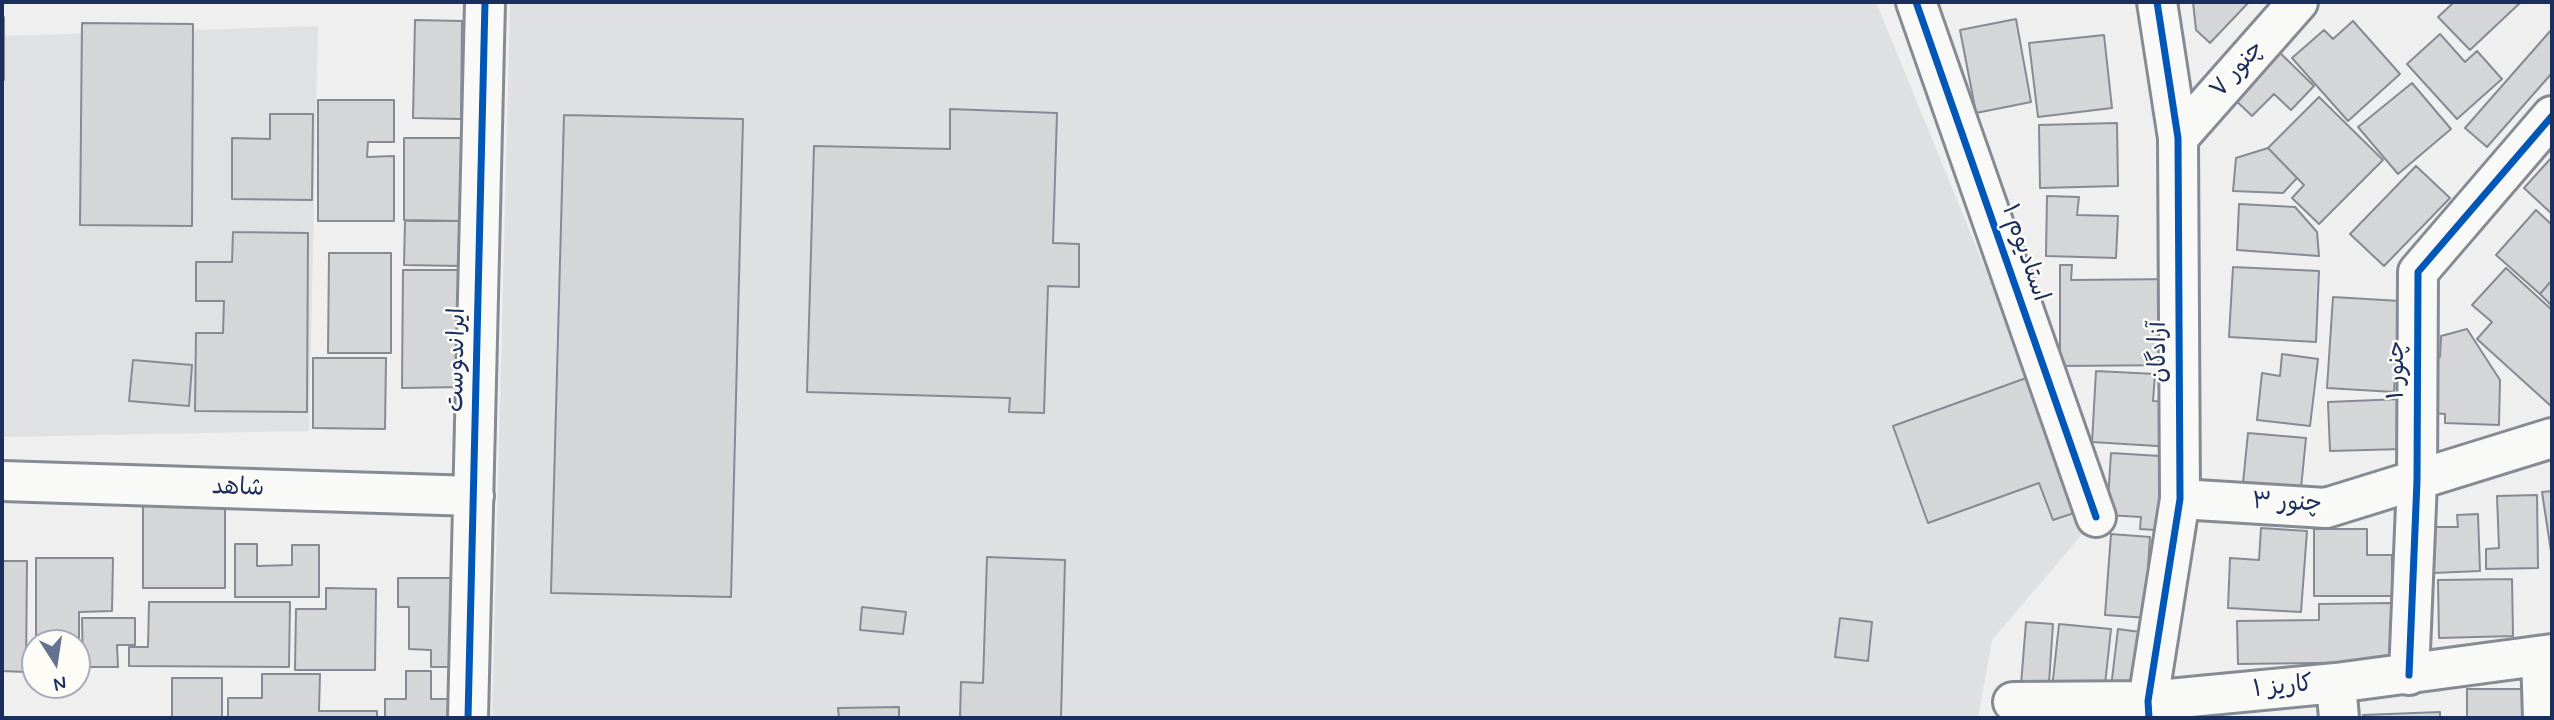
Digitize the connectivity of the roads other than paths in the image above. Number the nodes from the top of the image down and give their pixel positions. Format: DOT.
graph roads {
  1 [pos="485,2"];
  2 [pos="1916,2"];
  3 [pos="2157,2"];
  4 [pos="2298,2"];
  5 [pos="2552,116"];
  6 [pos="2178,138"];
  7 [pos="2552,439"];
  8 [pos="2,481"];
  9 [pos="2417,481"];
  10 [pos="474,496"];
  11 [pos="2180,499"];
  12 [pos="2096,517"];
  13 [pos="2546,655"];
  14 [pos="2409,675"];
  15 [pos="2337,701"];
  16 [pos="2013,702"];
  17 [pos="2148,710"];
  18 [pos="468,718"];
  19 [pos="2543,718"];
  1 -- 10 [label="street, ایراندوست"];
  2 -- 12 [label="street, استادیوم ۱"];
  3 -- 6 [label="street, آزادگان"];
  4 -- 6 [label="street, چنور ۷"];
  5 -- 9 [label="street, چنور ۱"];
  6 -- 11 [label="street, آزادگان"];
  7 -- 9 [label="street, چنور ۳"];
  8 -- 10 [label="street, شاهد"];
  9 -- 11 [label="street, چنور ۳"];
  9 -- 14 [label="street, چنور ۱"];
  10 -- 18 [label="street, ایراندوست"];
  11 -- 17 [label="street, آزادگان"];
  13 -- 14 [label="street, کاریز ۱"];
  13 -- 19 [label="street"];
  14 -- 15 [label="street, کاریز ۱"];
  15 -- 17 [label="street, کاریز ۱"];
  16 -- 17 [label="street, کاریز ۱"];
}
